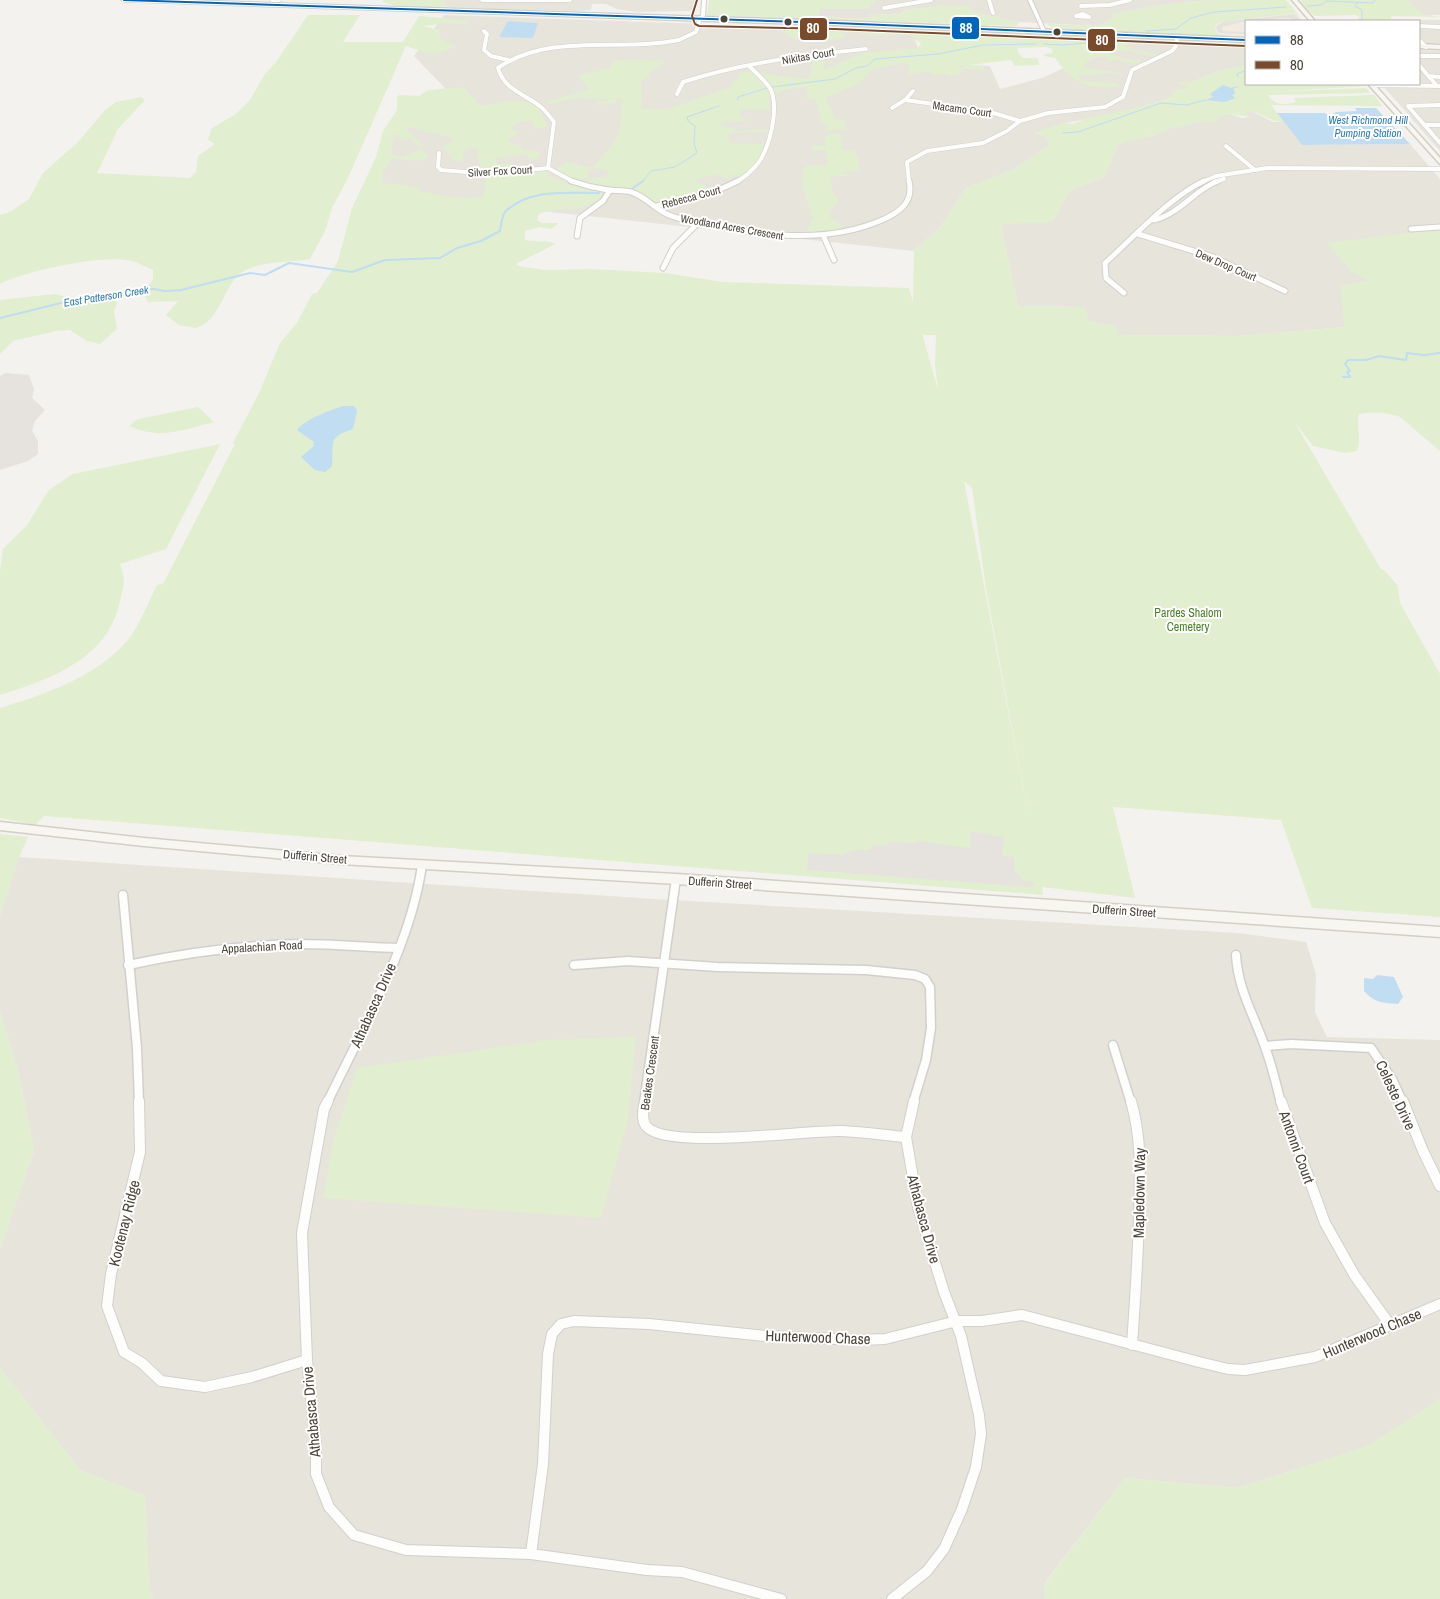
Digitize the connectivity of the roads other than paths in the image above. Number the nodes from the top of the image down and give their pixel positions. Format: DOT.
graph roads {
  1 [pos="124,0"];
  2 [pos="272,0"];
  3 [pos="279,0"];
  4 [pos="482,0"];
  5 [pos="570,0"];
  6 [pos="931,0"];
  7 [pos="990,0"];
  8 [pos="1030,0"];
  9 [pos="1078,0"];
  10 [pos="1130,0"];
  11 [pos="1294,0"];
  12 [pos="213,2"];
  13 [pos="703,2"];
  14 [pos="1081,6"];
  15 [pos="884,8"];
  16 [pos="993,13"];
  17 [pos="1085,14"];
  18 [pos="700,19"];
  19 [pos="733,20"];
  20 [pos="1312,20"];
  21 [pos="1420,26"];
  22 [pos="1439,27"];
  23 [pos="484,31"];
  24 [pos="1041,32"];
  25 [pos="1177,37"];
  26 [pos="1245,40"];
  27 [pos="1420,41"];
  28 [pos="1420,46"];
  29 [pos="1426,47"];
  30 [pos="1440,47"];
  31 [pos="866,49"];
  32 [pos="1420,56"];
  33 [pos="1440,56"];
  34 [pos="508,60"];
  35 [pos="1420,66"];
  36 [pos="750,67"];
  37 [pos="1429,76"];
  38 [pos="1440,77"];
  39 [pos="1372,85"];
  40 [pos="1404,85"];
  41 [pos="1438,86"];
  42 [pos="913,92"];
  43 [pos="677,94"];
  44 [pos="904,100"];
  45 [pos="1440,105"];
  46 [pos="892,108"];
  47 [pos="1020,121"];
  48 [pos="1424,125"];
  49 [pos="1440,125"];
  50 [pos="1440,143"];
  51 [pos="1226,146"];
  52 [pos="439,153"];
  53 [pos="1440,162"];
  54 [pos="548,168"];
  55 [pos="1440,169"];
  56 [pos="1253,171"];
  57 [pos="1193,186"];
  58 [pos="1201,189"];
  59 [pos="610,190"];
  60 [pos="656,206"];
  61 [pos="1166,209"];
  62 [pos="1174,211"];
  63 [pos="1154,220"];
  64 [pos="698,223"];
  65 [pos="1440,227"];
  66 [pos="1411,229"];
  67 [pos="1138,234"];
  68 [pos="823,235"];
  69 [pos="577,236"];
  70 [pos="834,260"];
  71 [pos="663,268"];
  72 [pos="1285,291"];
  73 [pos="1124,293"];
  74 [pos="0,826"];
  75 [pos="422,865"];
  76 [pos="676,879"];
  77 [pos="123,895"];
  78 [pos="1440,932"];
  79 [pos="399,948"];
  80 [pos="1236,954"];
  81 [pos="666,963"];
  82 [pos="128,965"];
  83 [pos="574,965"];
  84 [pos="1113,1045"];
  85 [pos="1265,1046"];
  86 [pos="906,1137"];
  87 [pos="1440,1186"];
  88 [pos="1440,1304"];
  89 [pos="956,1321"];
  90 [pos="1390,1325"];
  91 [pos="1132,1345"];
  92 [pos="307,1360"];
  93 [pos="531,1554"];
  94 [pos="780,1599"];
  95 [pos="892,1599"];
  1 -- 12 [label="main road"];
  2 -- 3 [label="street"];
  4 -- 5 [label="street"];
  6 -- 15 [label="street"];
  7 -- 16 [label="street"];
  8 -- 24 [label="street"];
  9 -- 14 [label="street"];
  10 -- 14 [label="street"];
  11 -- 20 [label="main road"];
  12 -- 18 [label="main road"];
  13 -- 18 [label="street"];
  14 -- 17 [label="street"];
  18 -- 19 [label="main road"];
  18 -- 34 [label="street"];
  19 -- 24 [label="main road"];
  21 -- 22 [label="street"];
  23 -- 34 [label="street"];
  24 -- 25 [label="main road"];
  25 -- 26 [label="main road"];
  25 -- 47 [label="street, Woodland Acres Crescent"];
  27 -- 29 [label="street"];
  28 -- 29 [label="main road"];
  29 -- 30 [label="main road"];
  31 -- 36 [label="street, Nikitas Court"];
  32 -- 33 [label="street"];
  34 -- 54 [label="street"];
  35 -- 37 [label="street"];
  36 -- 43 [label="street, Nikitas Court"];
  36 -- 60 [label="street, Rebecca Court"];
  37 -- 38 [label="street"];
  37 -- 41 [label="street"];
  39 -- 53 [label="main road"];
  40 -- 41 [label="street"];
  42 -- 44 [label="street"];
  44 -- 46 [label="street"];
  44 -- 47 [label="street, Macamo Court"];
  45 -- 48 [label="street"];
  47 -- 68 [label="street, Woodland Acres Crescent"];
  48 -- 49 [label="street"];
  48 -- 50 [label="street"];
  51 -- 56 [label="street"];
  52 -- 54 [label="street, Silver Fox Court"];
  54 -- 59 [label="street, Woodland Acres Crescent"];
  55 -- 56 [label="street"];
  56 -- 57 [label="street"];
  56 -- 58 [label="street"];
  57 -- 58 [label="street"];
  57 -- 61 [label="street"];
  58 -- 62 [label="street"];
  59 -- 60 [label="street, Woodland Acres Crescent"];
  59 -- 69 [label="street"];
  60 -- 64 [label="street, Woodland Acres Crescent"];
  61 -- 62 [label="street"];
  61 -- 63 [label="street"];
  62 -- 63 [label="street"];
  63 -- 67 [label="street"];
  64 -- 68 [label="street, Woodland Acres Crescent"];
  64 -- 71 [label="street"];
  65 -- 66 [label="street"];
  67 -- 72 [label="street, Dew Drop Court"];
  67 -- 73 [label="street"];
  68 -- 70 [label="street"];
  74 -- 75 [label="main road, Dufferin Street"];
  75 -- 76 [label="main road, Dufferin Street"];
  75 -- 79 [label="street, Athabasca Drive"];
  76 -- 78 [label="main road, Dufferin Street"];
  76 -- 81 [label="street, Beakes Crescent"];
  77 -- 82 [label="street, Kootenay Ridge"];
  79 -- 82 [label="street, Appalachian Road"];
  79 -- 92 [label="street, Athabasca Drive"];
  80 -- 85 [label="street, Antonni Court"];
  81 -- 83 [label="street, Athabasca Drive"];
  81 -- 86 [label="street, Athabasca Drive"];
  81 -- 86 [label="street, Beakes Crescent"];
  82 -- 92 [label="street, Kootenay Ridge"];
  84 -- 91 [label="street, Mapledown Way"];
  85 -- 87 [label="street, Celeste Drive"];
  85 -- 90 [label="street, Antonni Court"];
  86 -- 89 [label="street, Athabasca Drive"];
  88 -- 90 [label="street, Hunterwood Chase"];
  89 -- 91 [label="street, Hunterwood Chase"];
  89 -- 93 [label="street, Hunterwood Chase"];
  89 -- 95 [label="street, Athabasca Drive"];
  90 -- 91 [label="street, Hunterwood Chase"];
  92 -- 93 [label="street, Athabasca Drive"];
  93 -- 94 [label="street, Athabasca Drive"];
}
